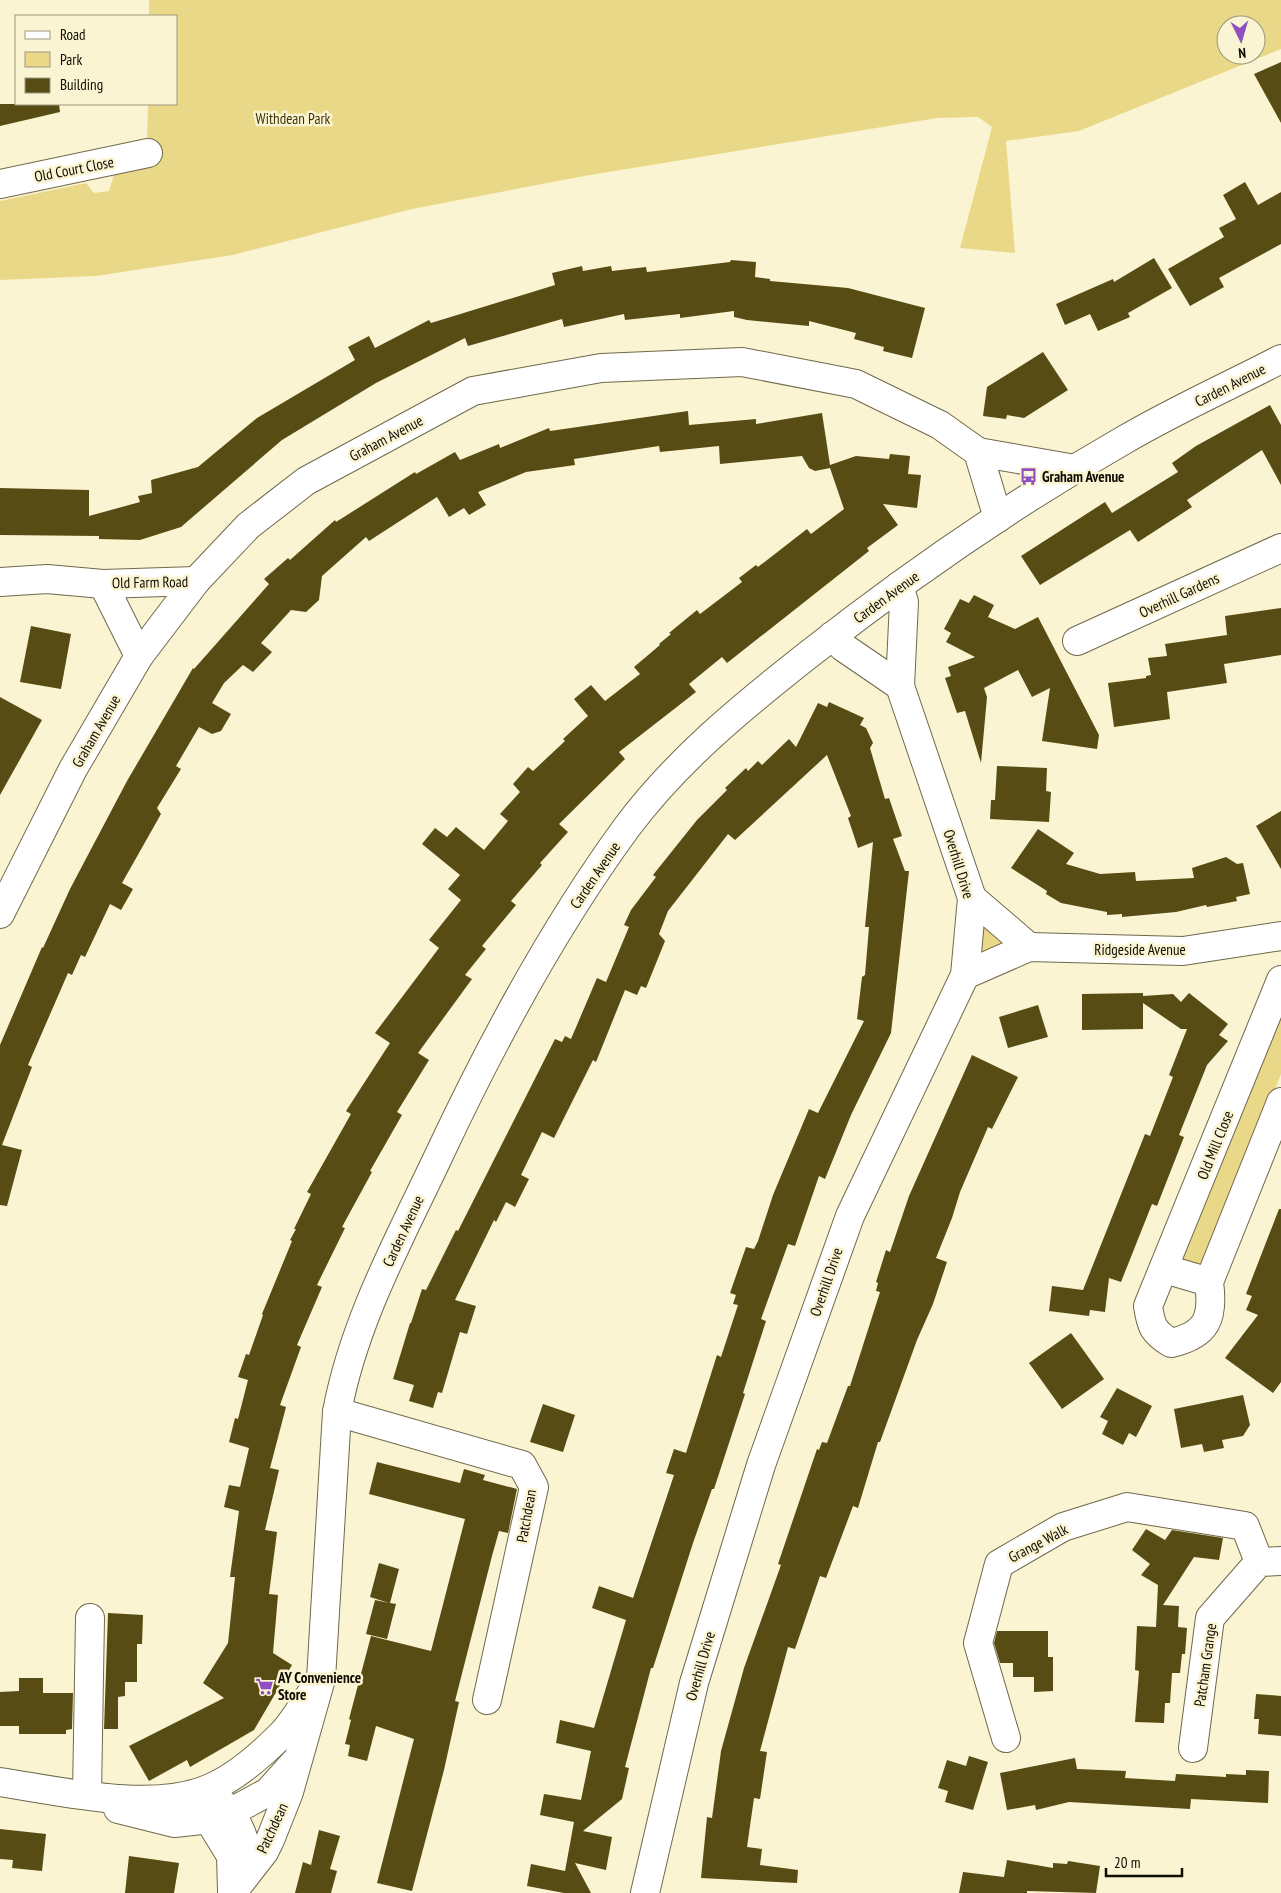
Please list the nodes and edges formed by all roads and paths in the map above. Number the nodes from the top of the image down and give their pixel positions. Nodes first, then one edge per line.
1 (148, 153) dead end
2 (0, 184) edge
3 (1281, 359) edge
4 (978, 452) junction
5 (1075, 469) junction
6 (998, 518) junction
7 (1281, 548) edge
8 (196, 581) junction
9 (0, 582) edge
10 (103, 584) junction
11 (899, 586) junction
12 (832, 636) junction
13 (1077, 641) dead end
14 (139, 656) junction
15 (900, 686) junction
16 (972, 898) junction
17 (0, 914) edge
18 (1279, 934) edge
19 (1029, 947) junction
20 (965, 975) junction
21 (1281, 980) edge
22 (1273, 1024) edge
23 (1281, 1102) edge
24 (1165, 1269) junction
25 (1209, 1282) junction
26 (337, 1412) junction
27 (1270, 1561) edge
28 (90, 1618) dead end
29 (321, 1679) junction
30 (487, 1700) dead end
31 (1006, 1738) dead end
32 (1193, 1748) dead end
33 (300, 1756) junction
34 (0, 1782) edge
35 (208, 1789) junction
36 (87, 1795) junction
37 (221, 1816) junction
38 (249, 1869) junction
39 (232, 1892) edge
40 (645, 1893) edge

1 - 2 street, Old Court Close
3 - 5 street, Carden Avenue
4 - 5 street, Graham Avenue
4 - 6 street
4 - 8 street, Graham Avenue
5 - 6 street, Carden Avenue
6 - 11 street, Carden Avenue
7 - 13 street, Overhill Gardens
8 - 10 street, Old Farm Road
8 - 14 street, Graham Avenue
9 - 10 street, Old Farm Road
10 - 14 street, Old Farm Road
11 - 12 street, Carden Avenue
11 - 15 street, Overhill Drive
12 - 15 street
12 - 26 street, Carden Avenue
14 - 17 street, Graham Avenue
15 - 16 street, Overhill Drive
16 - 19 street
16 - 20 street, Overhill Drive
18 - 19 street, Ridgeside Avenue
19 - 20 street, Ridgeside Avenue
20 - 40 street, Overhill Drive
21 - 22 street, Old Mill Close
22 - 24 street, Old Mill Close
23 - 25 street, Old Mill Close
24 - 25 street
24 - 25 street, Old Mill Close
26 - 29 street, Carden Avenue
26 - 30 street, Patchdean
27 - 31 street, Grange Walk
27 - 32 street, Patcham Grange
28 - 36 street
29 - 33 street, Carden Avenue
29 - 35 street, Carden Avenue
33 - 37 street, Carden Avenue
33 - 38 street, Patchdean
34 - 36 street, Carden Avenue
35 - 36 street, Carden Avenue
35 - 37 street, Patchdean
36 - 37 street, Carden Avenue
37 - 38 street, Patchdean
37 - 39 street, Patchdean
38 - 39 street, Patchdean

